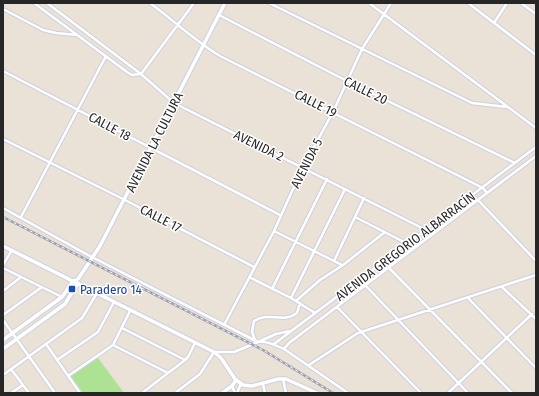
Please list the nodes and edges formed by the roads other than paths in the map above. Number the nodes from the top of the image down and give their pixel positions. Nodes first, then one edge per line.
1 (34, 3) edge
2 (47, 3) edge
3 (150, 3) edge
4 (194, 3) edge
5 (225, 3) edge
6 (269, 3) edge
7 (369, 3) edge
8 (391, 3) edge
9 (468, 3) edge
10 (507, 3) edge
11 (521, 3) edge
12 (3, 9) edge
13 (384, 14) junction
14 (536, 14) edge
15 (219, 15) junction
16 (494, 23) junction
17 (178, 24) junction
18 (78, 35) junction
19 (203, 45) junction
20 (95, 48) junction
21 (105, 48) junction
22 (362, 49) junction
23 (536, 55) edge
24 (106, 56) junction
25 (3, 71) edge
26 (141, 74) junction
27 (347, 81) junction
28 (174, 103) junction
29 (508, 107) junction
30 (78, 109) junction
31 (333, 112) junction
32 (536, 128) edge
33 (3, 139) edge
34 (536, 147) edge
35 (151, 148) junction
36 (536, 156) edge
37 (50, 163) junction
38 (515, 163) junction
39 (303, 167) junction
40 (327, 179) junction
41 (483, 188) junction
42 (345, 189) junction
43 (488, 193) junction
44 (364, 198) junction
45 (125, 200) junction
46 (478, 200) junction
47 (3, 208) edge
48 (280, 215) junction
49 (355, 217) junction
50 (21, 218) junction
51 (274, 231) junction
52 (425, 231) junction
53 (385, 232) junction
54 (296, 241) junction
55 (408, 244) junction
56 (3, 246) edge
57 (12, 250) junction
58 (315, 250) junction
59 (93, 257) junction
60 (334, 260) junction
61 (536, 261) edge
62 (3, 265) edge
63 (343, 265) junction
64 (254, 267) junction
65 (3, 268) edge
66 (389, 268) junction
67 (536, 275) edge
68 (21, 277) junction
69 (249, 277) junction
70 (72, 281) junction
71 (78, 281) junction
72 (365, 285) junction
73 (42, 287) junction
74 (502, 287) junction
75 (272, 289) junction
76 (3, 291) edge
77 (96, 293) junction
78 (62, 297) junction
79 (291, 298) junction
80 (468, 298) junction
81 (296, 300) junction
82 (114, 302) junction
83 (300, 303) junction
84 (337, 306) junction
85 (431, 310) junction
86 (130, 311) junction
87 (315, 313) junction
88 (532, 314) junction
89 (3, 315) edge
90 (536, 319) edge
91 (3, 320) edge
92 (399, 320) junction
93 (224, 325) junction
94 (122, 328) junction
95 (291, 331) junction
96 (362, 332) junction
97 (13, 333) junction
98 (507, 338) junction
99 (17, 339) junction
100 (3, 340) edge
101 (256, 341) junction
102 (195, 343) junction
103 (46, 344) junction
104 (274, 344) junction
105 (113, 345) junction
106 (284, 349) junction
107 (3, 350) edge
108 (214, 352) junction
109 (29, 356) junction
110 (57, 360) junction
111 (185, 360) junction
112 (482, 362) junction
113 (308, 365) junction
114 (536, 368) edge
115 (12, 369) junction
116 (168, 373) junction
117 (3, 375) edge
118 (68, 376) junction
119 (283, 379) junction
120 (236, 380) junction
121 (459, 383) junction
122 (241, 384) junction
123 (263, 384) junction
124 (23, 385) junction
125 (232, 386) junction
126 (310, 391) edge
127 (11, 393) edge
128 (29, 393) edge
129 (55, 393) edge
130 (79, 393) edge
131 (142, 393) edge
132 (175, 393) edge
133 (222, 393) edge
134 (236, 393) edge
135 (265, 393) edge
136 (286, 393) edge
137 (317, 393) edge
138 (348, 393) edge
139 (421, 393) edge
140 (448, 393) edge
141 (468, 393) edge
142 (512, 393) edge

1 - 18 street, AVENIDA 2
2 - 21 street, AVENIDA 2
3 - 17 street, CALLE 19
4 - 17 street
5 - 15 main road, AVENIDA LA CULTURA
6 - 22 street
7 - 13 street
8 - 13 street, AVENIDA 5
9 - 16 street
10 - 16 street
11 - 14 street
12 - 18 street
13 - 22 street, AVENIDA 5
13 - 29 street
15 - 19 main road, AVENIDA LA CULTURA
15 - 27 street, CALLE 20
16 - 23 street
17 - 19 street, CALLE 19
17 - 26 street
18 - 20 street, AVENIDA 2
19 - 28 main road, AVENIDA LA CULTURA
19 - 31 street, CALLE 19
20 - 21 street
20 - 24 street, AVENIDA 2
21 - 26 street, AVENIDA 2
22 - 27 street, AVENIDA 5
22 - 29 street
24 - 26 street, AVENIDA 2
24 - 30 street
25 - 30 street, CALLE 18
26 - 28 street, AVENIDA 2
27 - 31 street, AVENIDA 5
27 - 38 street, CALLE 20
28 - 35 main road, AVENIDA LA CULTURA
28 - 39 street, AVENIDA 2
29 - 32 street
30 - 35 street, CALLE 18
30 - 37 street
31 - 39 street, AVENIDA 5
31 - 41 street, CALLE 19
33 - 37 street, CALLE 17
34 - 38 street, AVENIDA GREGORIO ALBARRACÍN
35 - 45 main road, AVENIDA LA CULTURA
35 - 48 street, CALLE 18
36 - 43 street, AVENIDA GREGORIO ALBARRACÍN
37 - 45 street, CALLE 17
37 - 50 street
38 - 41 street, AVENIDA GREGORIO ALBARRACÍN
39 - 40 street, AVENIDA 2
39 - 48 street, AVENIDA 5
40 - 42 street, AVENIDA 2
40 - 54 street
41 - 43 street, CALLE 19
41 - 52 street, AVENIDA GREGORIO ALBARRACÍN
42 - 44 street, AVENIDA 2
42 - 58 street
43 - 46 street, AVENIDA GREGORIO ALBARRACÍN
44 - 49 street
44 - 52 street, AVENIDA 2
45 - 59 main road, AVENIDA LA CULTURA
45 - 64 street, CALLE 17
46 - 61 street
46 - 66 street, AVENIDA GREGORIO ALBARRACÍN
47 - 50 street
48 - 51 street, AVENIDA 5
49 - 53 street
49 - 60 street
50 - 59 street
51 - 54 street
51 - 64 street, AVENIDA 5
52 - 55 street, AVENIDA GREGORIO ALBARRACÍN
53 - 55 street
53 - 63 street
54 - 58 street
54 - 75 street
55 - 87 street, AVENIDA GREGORIO ALBARRACÍN
56 - 57 main road
57 - 62 street
57 - 70 main road
58 - 60 street
58 - 79 street
59 - 71 main road, AVENIDA LA CULTURA
59 - 93 street
60 - 63 street
63 - 81 street
64 - 69 street, AVENIDA 5
65 - 68 street
66 - 72 street, AVENIDA GREGORIO ALBARRACÍN
66 - 85 street
67 - 74 street
68 - 73 street
68 - 76 street
69 - 75 street
69 - 93 street, AVENIDA 5
70 - 71 main road
70 - 78 main road
71 - 77 main road
71 - 99 main road, AVENIDA LA CULTURA
72 - 84 street, AVENIDA GREGORIO ALBARRACÍN
72 - 92 street
73 - 78 street
73 - 89 street
74 - 80 street
74 - 88 street
75 - 79 street
77 - 82 main road
77 - 103 street
78 - 97 main road
79 - 81 street
80 - 85 street
80 - 98 street
81 - 83 street
82 - 86 main road
82 - 110 street
83 - 87 street
83 - 101 street
84 - 96 street
84 - 106 street, AVENIDA GREGORIO ALBARRACÍN
85 - 92 street
85 - 112 street
86 - 94 street
86 - 102 main road
87 - 95 street, AVENIDA GREGORIO ALBARRACÍN
88 - 90 street
88 - 98 street
91 - 97 street
92 - 96 street
92 - 121 street
93 - 101 street
94 - 105 street
94 - 111 street
95 - 101 street
95 - 104 street, AVENIDA GREGORIO ALBARRACÍN
96 - 113 street
96 - 139 street
97 - 99 street
97 - 100 main road
98 - 112 street
98 - 114 street
99 - 107 main road, AVENIDA LA CULTURA
99 - 109 street
101 - 104 street
101 - 108 street
102 - 108 main road
102 - 111 street
103 - 109 street
103 - 110 street
104 - 106 street
105 - 116 street
105 - 118 street
106 - 113 street
108 - 120 main road
108 - 132 street
109 - 115 street
109 - 129 street
110 - 118 street
111 - 116 street
112 - 121 street
112 - 142 street
113 - 138 street
115 - 117 street
115 - 124 street
116 - 131 street
118 - 130 street
119 - 123 main road
119 - 126 main road
119 - 136 street
120 - 122 main road
120 - 125 main road
121 - 140 street
121 - 141 street
122 - 123 main road
122 - 134 street
123 - 135 street
124 - 127 street
124 - 128 street
125 - 133 main road
125 - 134 street
126 - 137 main road

